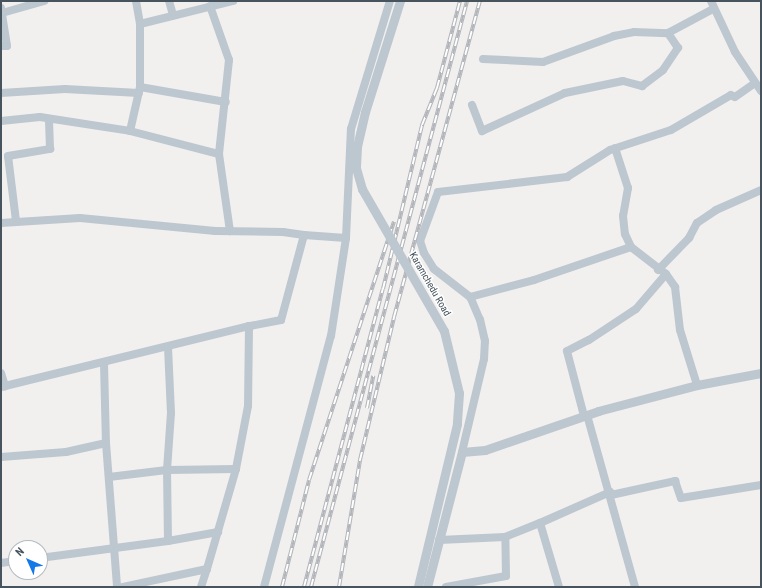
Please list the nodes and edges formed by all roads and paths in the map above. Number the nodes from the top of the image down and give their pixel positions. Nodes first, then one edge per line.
1 (44, 1) edge
2 (136, 1) edge
3 (169, 1) edge
4 (233, 1) edge
5 (390, 1) edge
6 (400, 1) edge
7 (712, 5) edge
8 (210, 6) junction
9 (1, 10) edge
10 (173, 15) junction
11 (140, 24) junction
12 (668, 33) junction
13 (1, 46) edge
14 (483, 59) dead end
15 (755, 83) junction
16 (139, 90) junction
17 (761, 90) edge
18 (1, 93) edge
19 (226, 102) junction
20 (472, 105) dead end
21 (49, 118) junction
22 (1, 121) edge
23 (130, 131) junction
24 (615, 148) junction
25 (220, 154) junction
26 (5, 157) edge
27 (761, 190) edge
28 (16, 221) junction
29 (1, 223) edge
30 (230, 231) junction
31 (304, 235) junction
32 (346, 238) junction
33 (631, 247) junction
34 (662, 272) junction
35 (470, 297) junction
36 (249, 326) junction
37 (168, 347) junction
38 (104, 363) junction
39 (1, 373) edge
40 (761, 373) edge
41 (697, 385) junction
42 (3, 387) edge
43 (586, 415) junction
44 (106, 443) junction
45 (462, 452) junction
46 (1, 457) edge
47 (236, 469) junction
48 (167, 470) junction
49 (109, 477) junction
50 (761, 485) edge
51 (610, 494) junction
52 (540, 523) junction
53 (218, 532) junction
54 (505, 537) junction
55 (439, 540) junction
56 (168, 541) junction
57 (114, 547) junction
58 (48, 557) edge
59 (207, 569) junction
60 (117, 587) edge
61 (122, 587) edge
62 (201, 587) edge
63 (264, 587) edge
64 (418, 587) edge
65 (427, 587) edge
66 (446, 587) edge
67 (559, 587) edge
68 (635, 587) edge

1 - 9 street
2 - 11 street
3 - 10 street
4 - 8 street
5 - 32 street
6 - 64 street, Karamchedu Road, bridge
7 - 12 street
7 - 15 street
8 - 10 street
8 - 19 street
9 - 13 street
10 - 11 street
11 - 16 street
12 - 14 street
12 - 20 street
15 - 17 street
15 - 24 street
16 - 18 street
16 - 19 street
16 - 23 street
19 - 25 street
21 - 22 street
21 - 23 street
21 - 26 street
23 - 25 street
24 - 33 street
24 - 35 street
25 - 30 street
26 - 28 street
27 - 34 street
28 - 29 street
28 - 30 street
30 - 31 street
31 - 32 street
31 - 36 street
32 - 63 street
33 - 34 street
33 - 35 street
34 - 41 street
34 - 43 street
35 - 45 street
36 - 37 street
36 - 47 street
37 - 38 street
37 - 48 street
38 - 42 street
38 - 44 street
39 - 42 street
40 - 41 street
41 - 43 street
43 - 45 street
43 - 51 street
44 - 46 street
44 - 49 street
45 - 55 street
47 - 48 street
47 - 53 street
48 - 49 street
48 - 56 street
49 - 57 street
50 - 51 street
51 - 52 street
51 - 68 street
52 - 54 street
52 - 67 street
53 - 56 street
53 - 59 street
54 - 55 street
54 - 66 street
55 - 65 street
56 - 57 street
57 - 58 street
57 - 60 street
59 - 61 street
59 - 62 street

